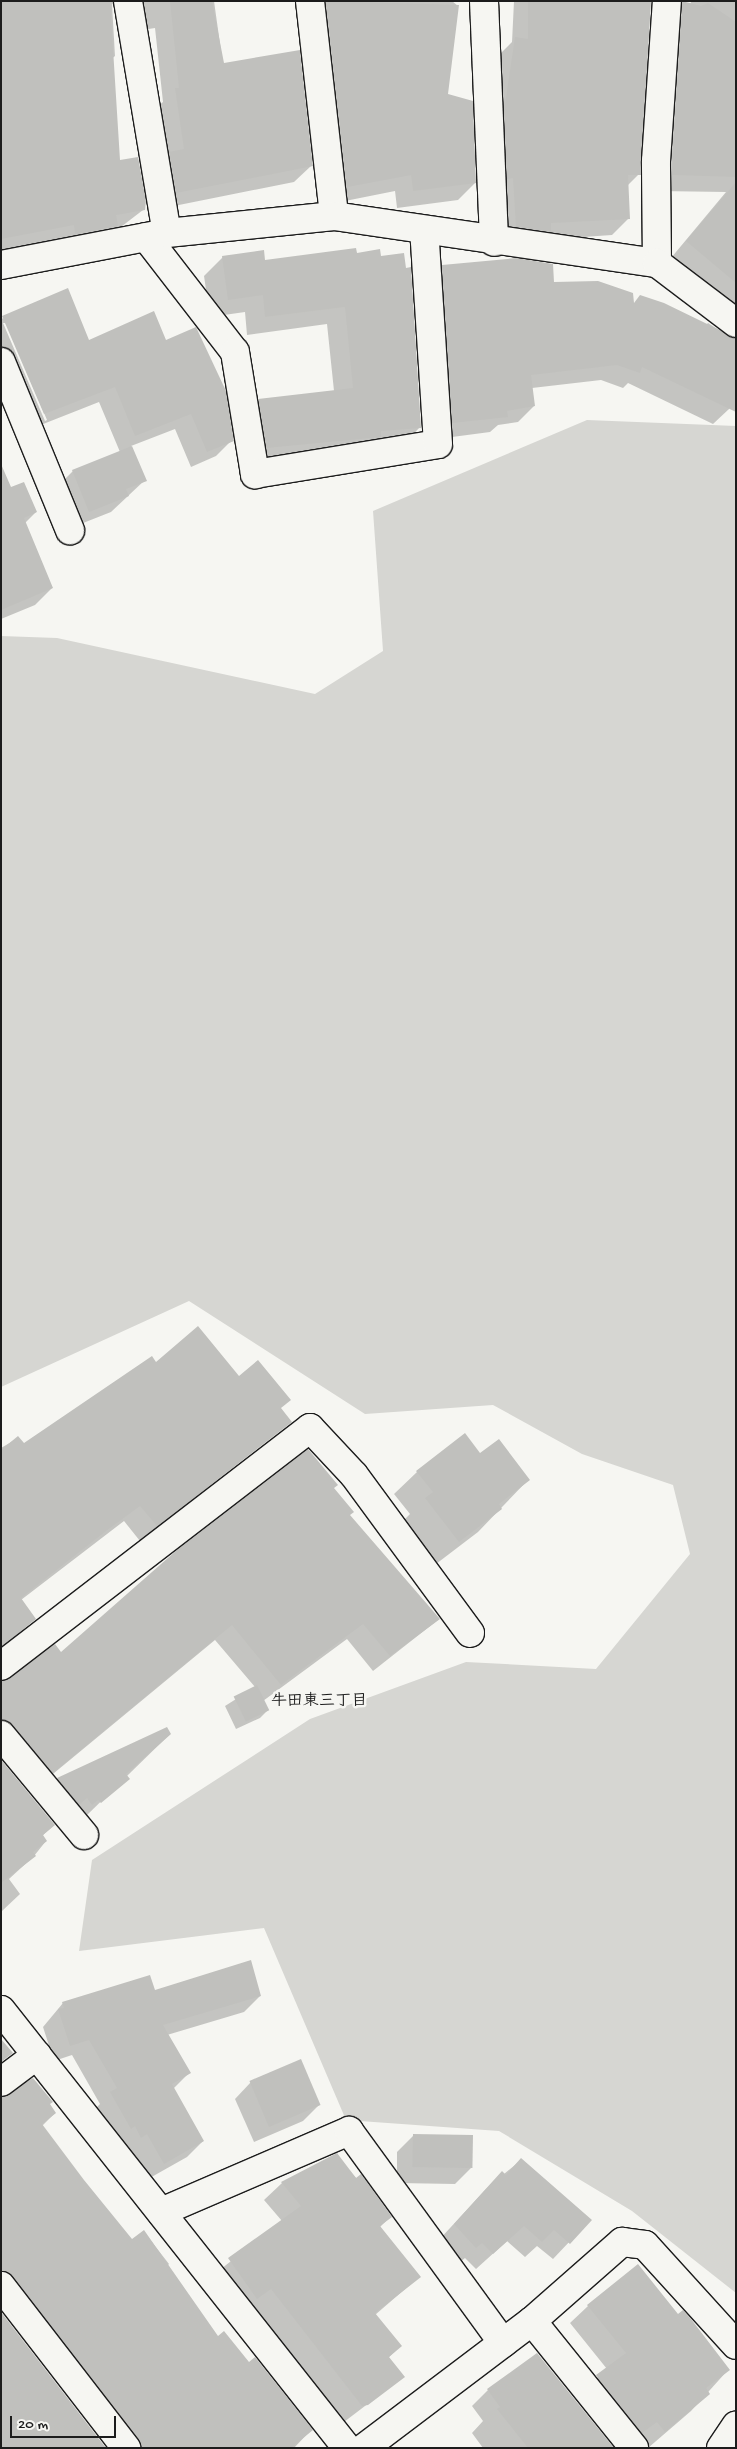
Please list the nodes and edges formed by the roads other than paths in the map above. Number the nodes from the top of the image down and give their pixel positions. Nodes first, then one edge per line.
1 (128, 1) edge
2 (310, 1) edge
3 (484, 1) edge
4 (667, 1) edge
5 (334, 216) junction
6 (424, 230) junction
7 (156, 235) junction
8 (494, 242) junction
9 (657, 263) junction
10 (1, 265) edge
11 (736, 323) edge
12 (1, 362) edge
13 (70, 530) dead end
14 (470, 1633) dead end
15 (1, 1666) edge
16 (1, 1735) edge
17 (84, 1835) dead end
18 (1, 2010) edge
19 (37, 2055) junction
20 (1, 2082) edge
21 (160, 2212) junction
22 (1, 2286) edge
23 (532, 2321) junction
24 (503, 2343) junction
25 (736, 2345) edge
26 (736, 2426) edge
27 (126, 2448) edge
28 (347, 2448) edge
29 (364, 2448) edge
30 (634, 2448) edge
31 (721, 2448) edge

1 - 7 street
2 - 5 street
3 - 8 street
4 - 9 street
5 - 6 street
5 - 7 street
6 - 7 street
6 - 8 street
7 - 10 street
8 - 9 street
9 - 11 street
12 - 13 street
14 - 15 street
16 - 17 street
18 - 19 street
19 - 20 street
19 - 21 street
21 - 24 street
21 - 28 street
22 - 27 street
23 - 24 street
23 - 25 street
23 - 30 street
24 - 29 street
26 - 31 street

